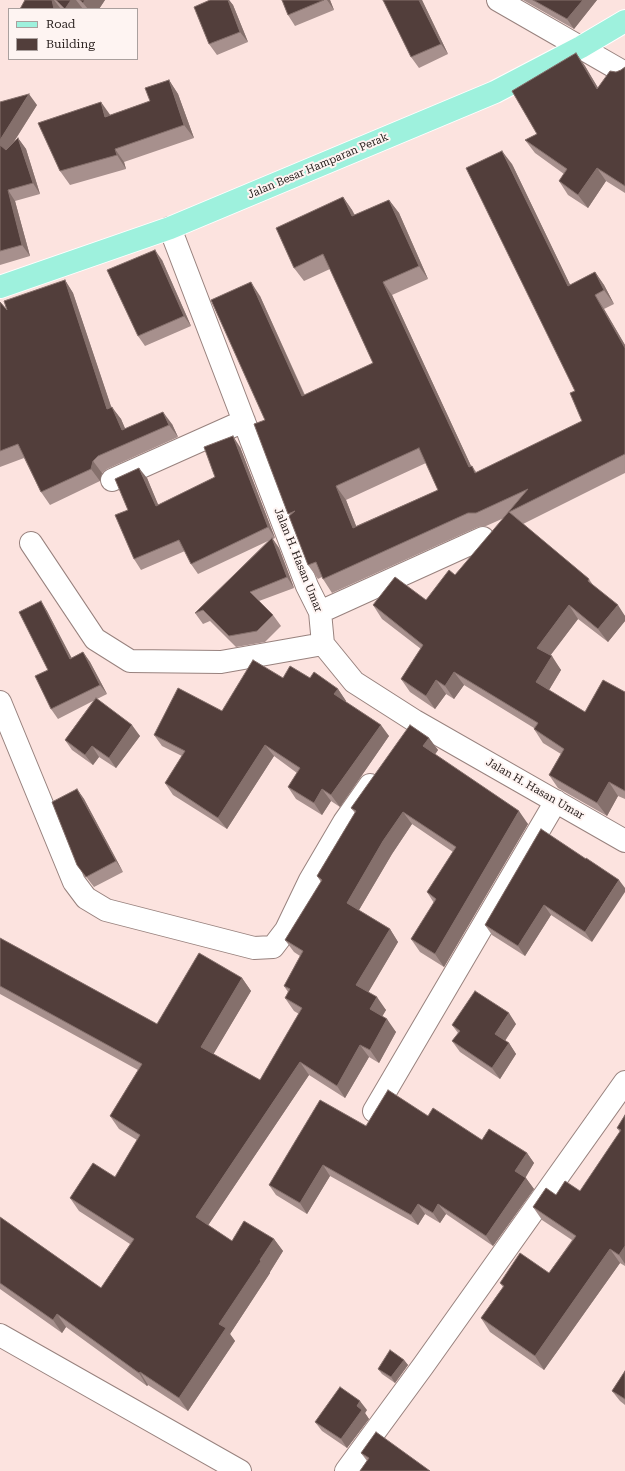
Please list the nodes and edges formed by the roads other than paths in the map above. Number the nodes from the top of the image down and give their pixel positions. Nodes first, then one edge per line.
1 (498, 0) edge
2 (625, 21) edge
3 (580, 46) junction
4 (625, 73) edge
5 (170, 228) junction
6 (0, 287) edge
7 (244, 421) junction
8 (112, 480) dead end
9 (482, 538) dead end
10 (30, 543) dead end
11 (320, 612) junction
12 (323, 644) junction
13 (0, 702) edge
14 (415, 721) junction
15 (402, 740) edge
16 (379, 771) edge
17 (556, 801) junction
18 (625, 841) edge
19 (625, 1082) edge
20 (374, 1111) edge
21 (0, 1335) edge
22 (240, 1471) edge
23 (346, 1471) edge

1 - 3 street
2 - 3 main road, Jalan Besar Hamparan Perak
3 - 4 street
3 - 5 main road, Jalan Besar Hamparan Perak
5 - 6 main road, Jalan Besar Hamparan Perak
5 - 7 street, Jalan H. Hasan Umar
7 - 8 street
7 - 11 street, Jalan H. Hasan Umar
9 - 11 street
10 - 12 street
11 - 12 street, Jalan H. Hasan Umar
12 - 14 street, Jalan H. Hasan Umar
13 - 16 street
14 - 15 street
14 - 17 street, Jalan H. Hasan Umar
17 - 18 street, Jalan H. Hasan Umar
17 - 20 street
19 - 23 street
21 - 22 street

